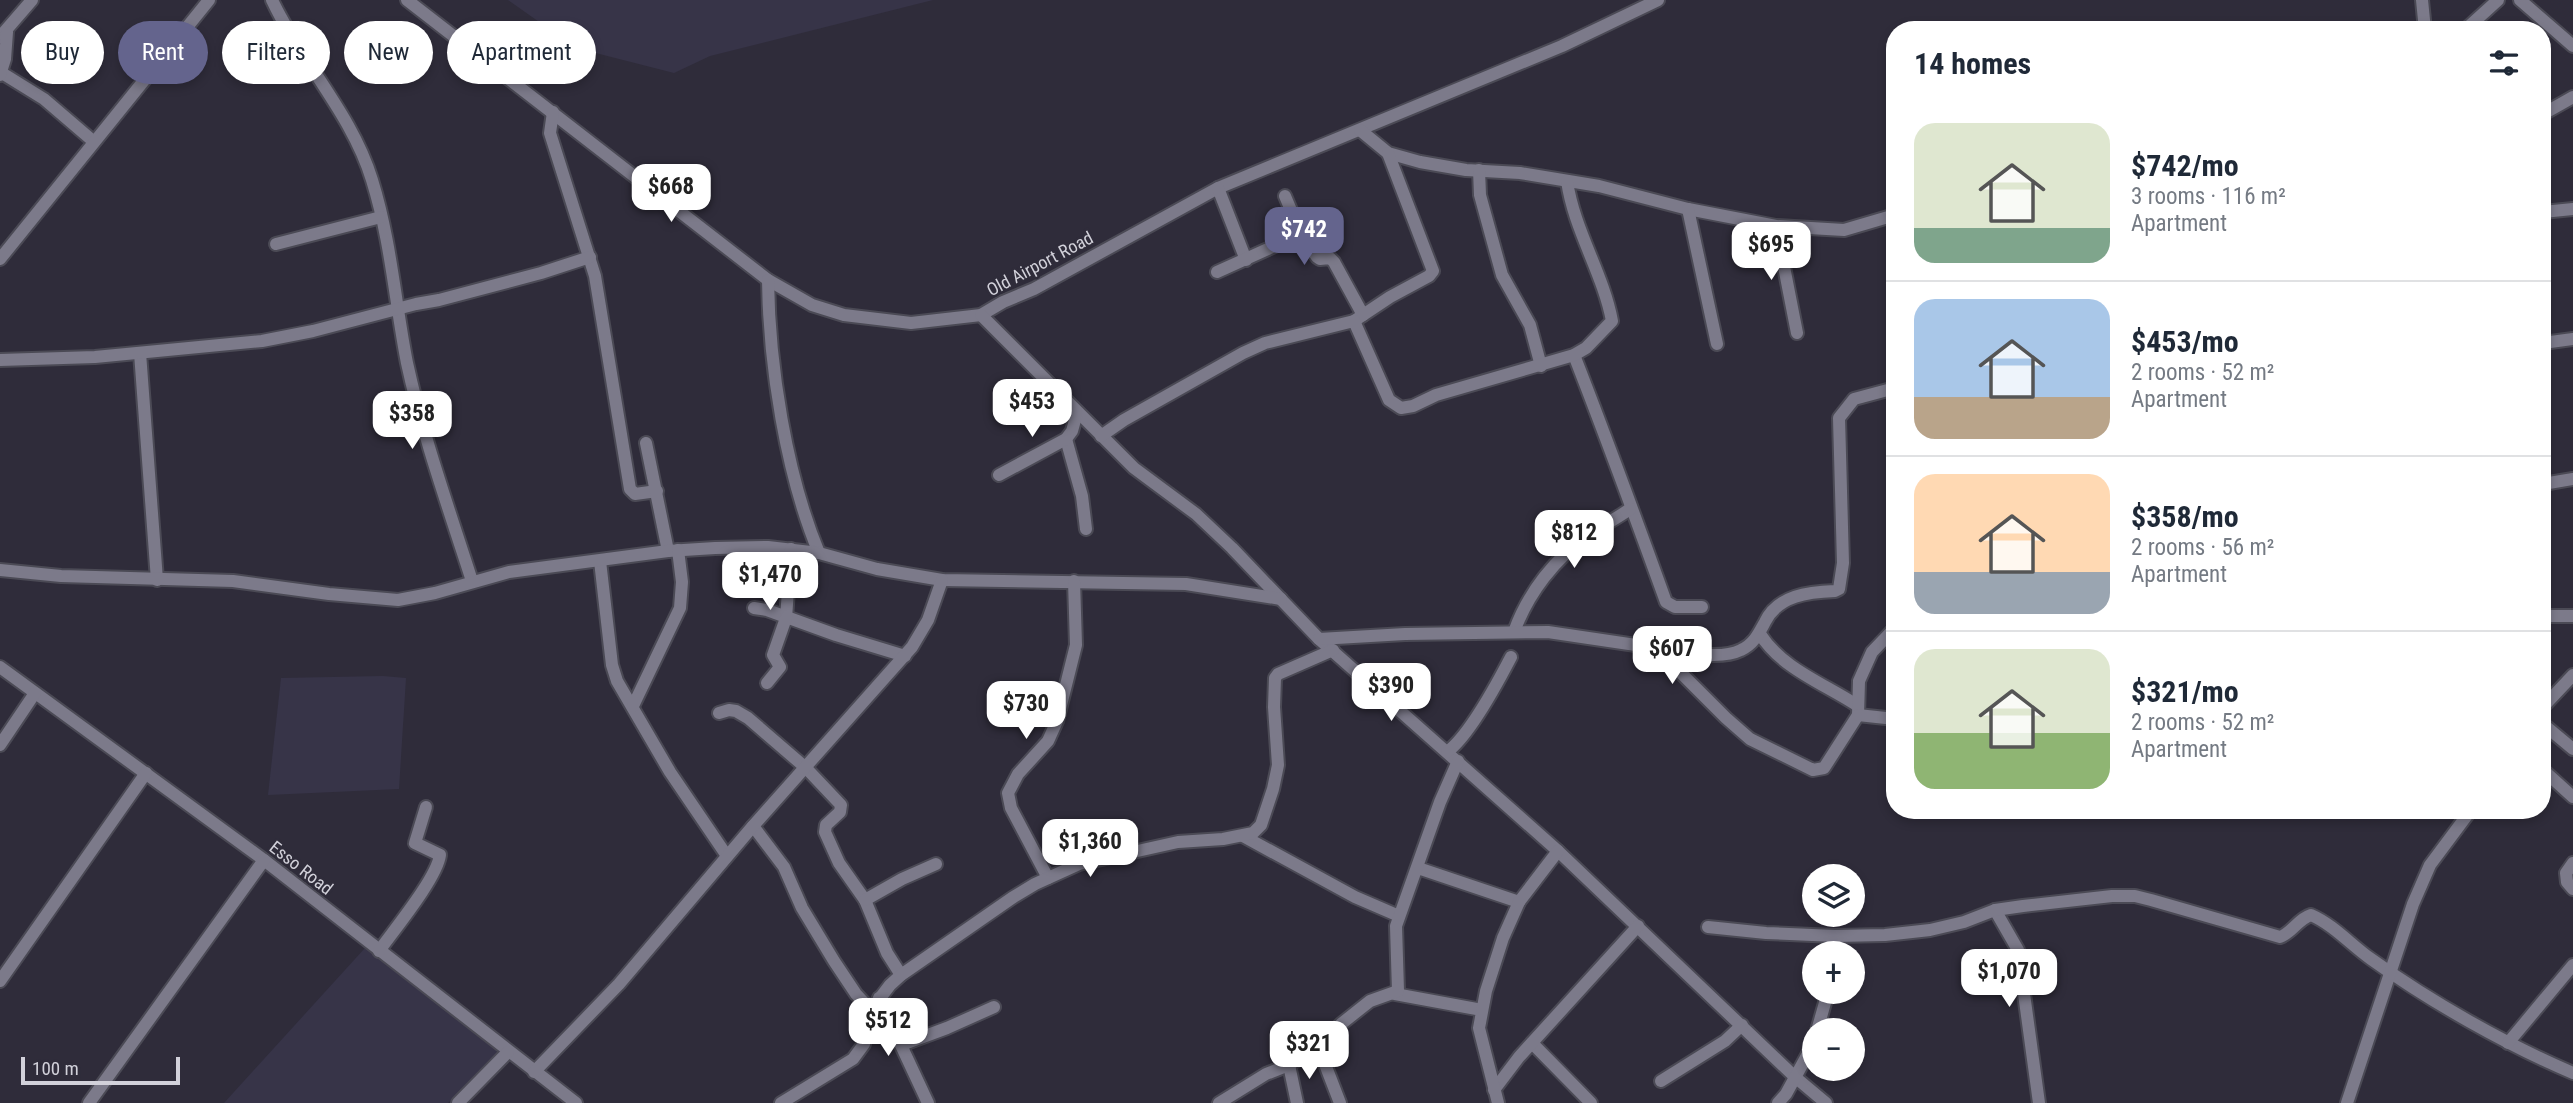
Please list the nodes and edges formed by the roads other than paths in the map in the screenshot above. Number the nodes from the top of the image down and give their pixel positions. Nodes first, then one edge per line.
1 (32, 0) edge
2 (209, 0) edge
3 (272, 0) edge
4 (407, 0) edge
5 (1658, 0) edge
6 (2422, 0) edge
7 (2498, 0) edge
8 (2521, 0) edge
9 (2424, 21) edge
10 (2475, 21) edge
11 (2545, 21) edge
12 (2551, 27) edge
13 (3, 34) edge
14 (2573, 46) edge
15 (1, 74) edge
16 (2573, 97) edge
17 (2551, 109) edge
18 (552, 112) junction
19 (1360, 130) junction
20 (93, 141) junction
21 (1388, 153) junction
22 (1479, 170) junction
23 (1567, 181) junction
24 (1218, 188) junction
25 (1285, 196) dead end
26 (1688, 209) junction
27 (2573, 209) edge
28 (2551, 211) edge
29 (381, 217) junction
30 (1886, 219) edge
31 (1776, 226) junction
32 (1301, 234) junction
33 (276, 244) dead end
34 (590, 257) junction
35 (0, 258) edge
36 (1246, 260) junction
37 (1217, 272) dead end
38 (768, 280) junction
39 (400, 310) junction
40 (981, 315) junction
41 (1359, 318) junction
42 (1797, 333) dead end
43 (2573, 339) edge
44 (2551, 343) edge
45 (1717, 344) dead end
46 (140, 353) junction
47 (1574, 355) junction
48 (0, 360) edge
49 (1541, 366) junction
50 (1886, 390) edge
51 (1077, 413) junction
52 (1101, 436) junction
53 (1066, 439) junction
54 (646, 443) dead end
55 (999, 475) dead end
56 (2573, 479) edge
57 (2551, 483) edge
58 (657, 491) junction
59 (1630, 509) junction
60 (1086, 529) dead end
61 (791, 549) junction
62 (673, 551) junction
63 (819, 553) junction
64 (600, 561) junction
65 (0, 570) edge
66 (157, 580) junction
67 (942, 580) junction
68 (472, 581) junction
69 (1074, 581) junction
70 (1281, 599) junction
71 (1702, 607) dead end
72 (754, 608) dead end
73 (2551, 616) edge
74 (2573, 617) edge
75 (786, 618) junction
76 (1514, 632) junction
77 (1760, 634) junction
78 (1886, 637) edge
79 (1319, 639) junction
80 (1656, 648) junction
81 (1333, 650) junction
82 (905, 656) junction
83 (1511, 657) dead end
84 (0, 667) edge
85 (2573, 675) edge
86 (767, 683) dead end
87 (35, 693) junction
88 (2551, 699) edge
89 (633, 706) junction
90 (1858, 711) junction
91 (719, 713) dead end
92 (1886, 717) edge
93 (2551, 731) edge
94 (0, 746) edge
95 (2573, 749) edge
96 (1447, 752) junction
97 (1458, 761) junction
98 (806, 768) junction
99 (146, 773) junction
100 (2551, 777) edge
101 (2573, 797) edge
102 (426, 807) dead end
103 (2464, 819) edge
104 (753, 826) junction
105 (1243, 836) junction
106 (1558, 851) junction
107 (727, 856) junction
108 (264, 860) junction
109 (2573, 863) edge
110 (936, 864) dead end
111 (1418, 868) junction
112 (1048, 878) junction
113 (2573, 889) edge
114 (865, 900) junction
115 (1519, 902) junction
116 (1995, 911) junction
117 (1399, 916) junction
118 (1638, 926) junction
119 (1708, 927) dead end
120 (1835, 936) junction
121 (1834, 941) edge
122 (379, 951) junction
123 (2573, 965) edge
124 (2390, 972) junction
125 (901, 975) junction
126 (0, 981) edge
127 (1395, 994) junction
128 (879, 998) junction
129 (994, 1007) dead end
130 (871, 1010) junction
131 (1482, 1010) junction
132 (1742, 1025) junction
133 (1532, 1043) junction
134 (2508, 1043) junction
135 (901, 1045) junction
136 (1318, 1046) junction
137 (508, 1052) junction
138 (1802, 1064) edge
139 (1289, 1065) junction
140 (534, 1072) junction
141 (2573, 1073) edge
142 (1795, 1077) junction
143 (1661, 1081) dead end
144 (1496, 1097) edge
145 (89, 1103) edge
146 (458, 1103) edge
147 (576, 1103) edge
148 (781, 1103) edge
149 (928, 1103) edge
150 (1219, 1103) edge
151 (1297, 1103) edge
152 (1340, 1103) edge
153 (1591, 1103) edge
154 (1779, 1103) edge
155 (1826, 1103) edge
156 (2039, 1103) edge
157 (2347, 1103) edge

1 - 13 street
2 - 20 street
3 - 29 street
4 - 18 street, Old Airport Road
5 - 19 street, Old Airport Road
6 - 9 street
7 - 10 street
8 - 11 street
12 - 14 street
13 - 15 street
15 - 20 street
16 - 17 street
18 - 34 street
18 - 38 street, Old Airport Road
19 - 21 street
19 - 24 street, Old Airport Road
20 - 35 street
21 - 22 street
21 - 41 street
22 - 23 street
22 - 49 street
23 - 26 street
23 - 47 street
24 - 36 street
24 - 40 street, Old Airport Road
25 - 32 street
26 - 31 street
26 - 45 street
27 - 28 street
29 - 33 street
29 - 39 street
30 - 31 street
31 - 42 street
32 - 36 street
32 - 41 street
34 - 39 street
34 - 58 street
36 - 37 street
38 - 40 street, Old Airport Road
38 - 63 street
39 - 46 street
39 - 68 street
40 - 51 street
41 - 49 street
41 - 52 street
43 - 44 street
46 - 48 street
46 - 66 street
47 - 49 street
47 - 59 street
50 - 77 street
51 - 52 street
51 - 53 street
52 - 70 street
53 - 55 street
53 - 60 street
54 - 58 street
56 - 57 street
58 - 62 street
59 - 71 street
59 - 76 street
61 - 62 street
61 - 63 street
61 - 75 street
62 - 64 street
62 - 89 street
63 - 67 street
64 - 68 street
64 - 89 street
65 - 66 street
66 - 68 street
67 - 69 street
67 - 82 street
69 - 70 street
69 - 112 street
70 - 79 street
72 - 75 street
73 - 74 street
75 - 82 street
75 - 86 street
76 - 79 street
76 - 80 street
77 - 80 street
77 - 90 street
78 - 90 street
79 - 81 street
80 - 90 street
81 - 96 street
81 - 105 street
82 - 98 street
83 - 96 street
84 - 87 street, Esso Road
85 - 88 street
87 - 94 street
87 - 99 street, Esso Road
89 - 107 street
90 - 92 street
91 - 98 street
93 - 95 street
96 - 97 street
97 - 106 street
97 - 111 street
98 - 104 street
98 - 114 street
99 - 108 street, Esso Road
99 - 126 street
100 - 101 street
102 - 122 street
103 - 124 street
104 - 107 street
104 - 130 street
105 - 112 street
105 - 117 street
106 - 115 street
106 - 118 street
107 - 140 street
108 - 122 street, Esso Road
108 - 145 street
109 - 113 street
110 - 114 street
111 - 115 street
111 - 117 street
112 - 125 street
114 - 125 street
115 - 131 street
116 - 120 street
116 - 124 street
116 - 156 street
117 - 127 street
118 - 132 street
118 - 133 street
119 - 120 street
120 - 121 street
122 - 137 street, Esso Road
123 - 134 street
124 - 134 street
124 - 157 street
125 - 128 street
127 - 131 street
127 - 136 street
128 - 130 street
128 - 135 street
129 - 135 street
130 - 148 street
131 - 144 street
132 - 142 street
132 - 143 street
133 - 144 street
133 - 153 street
134 - 141 street
135 - 149 street
136 - 139 street
136 - 152 street
137 - 140 street, Esso Road
137 - 146 street
138 - 142 street
139 - 150 street
139 - 151 street
140 - 147 street, Esso Road
142 - 154 street
142 - 155 street

